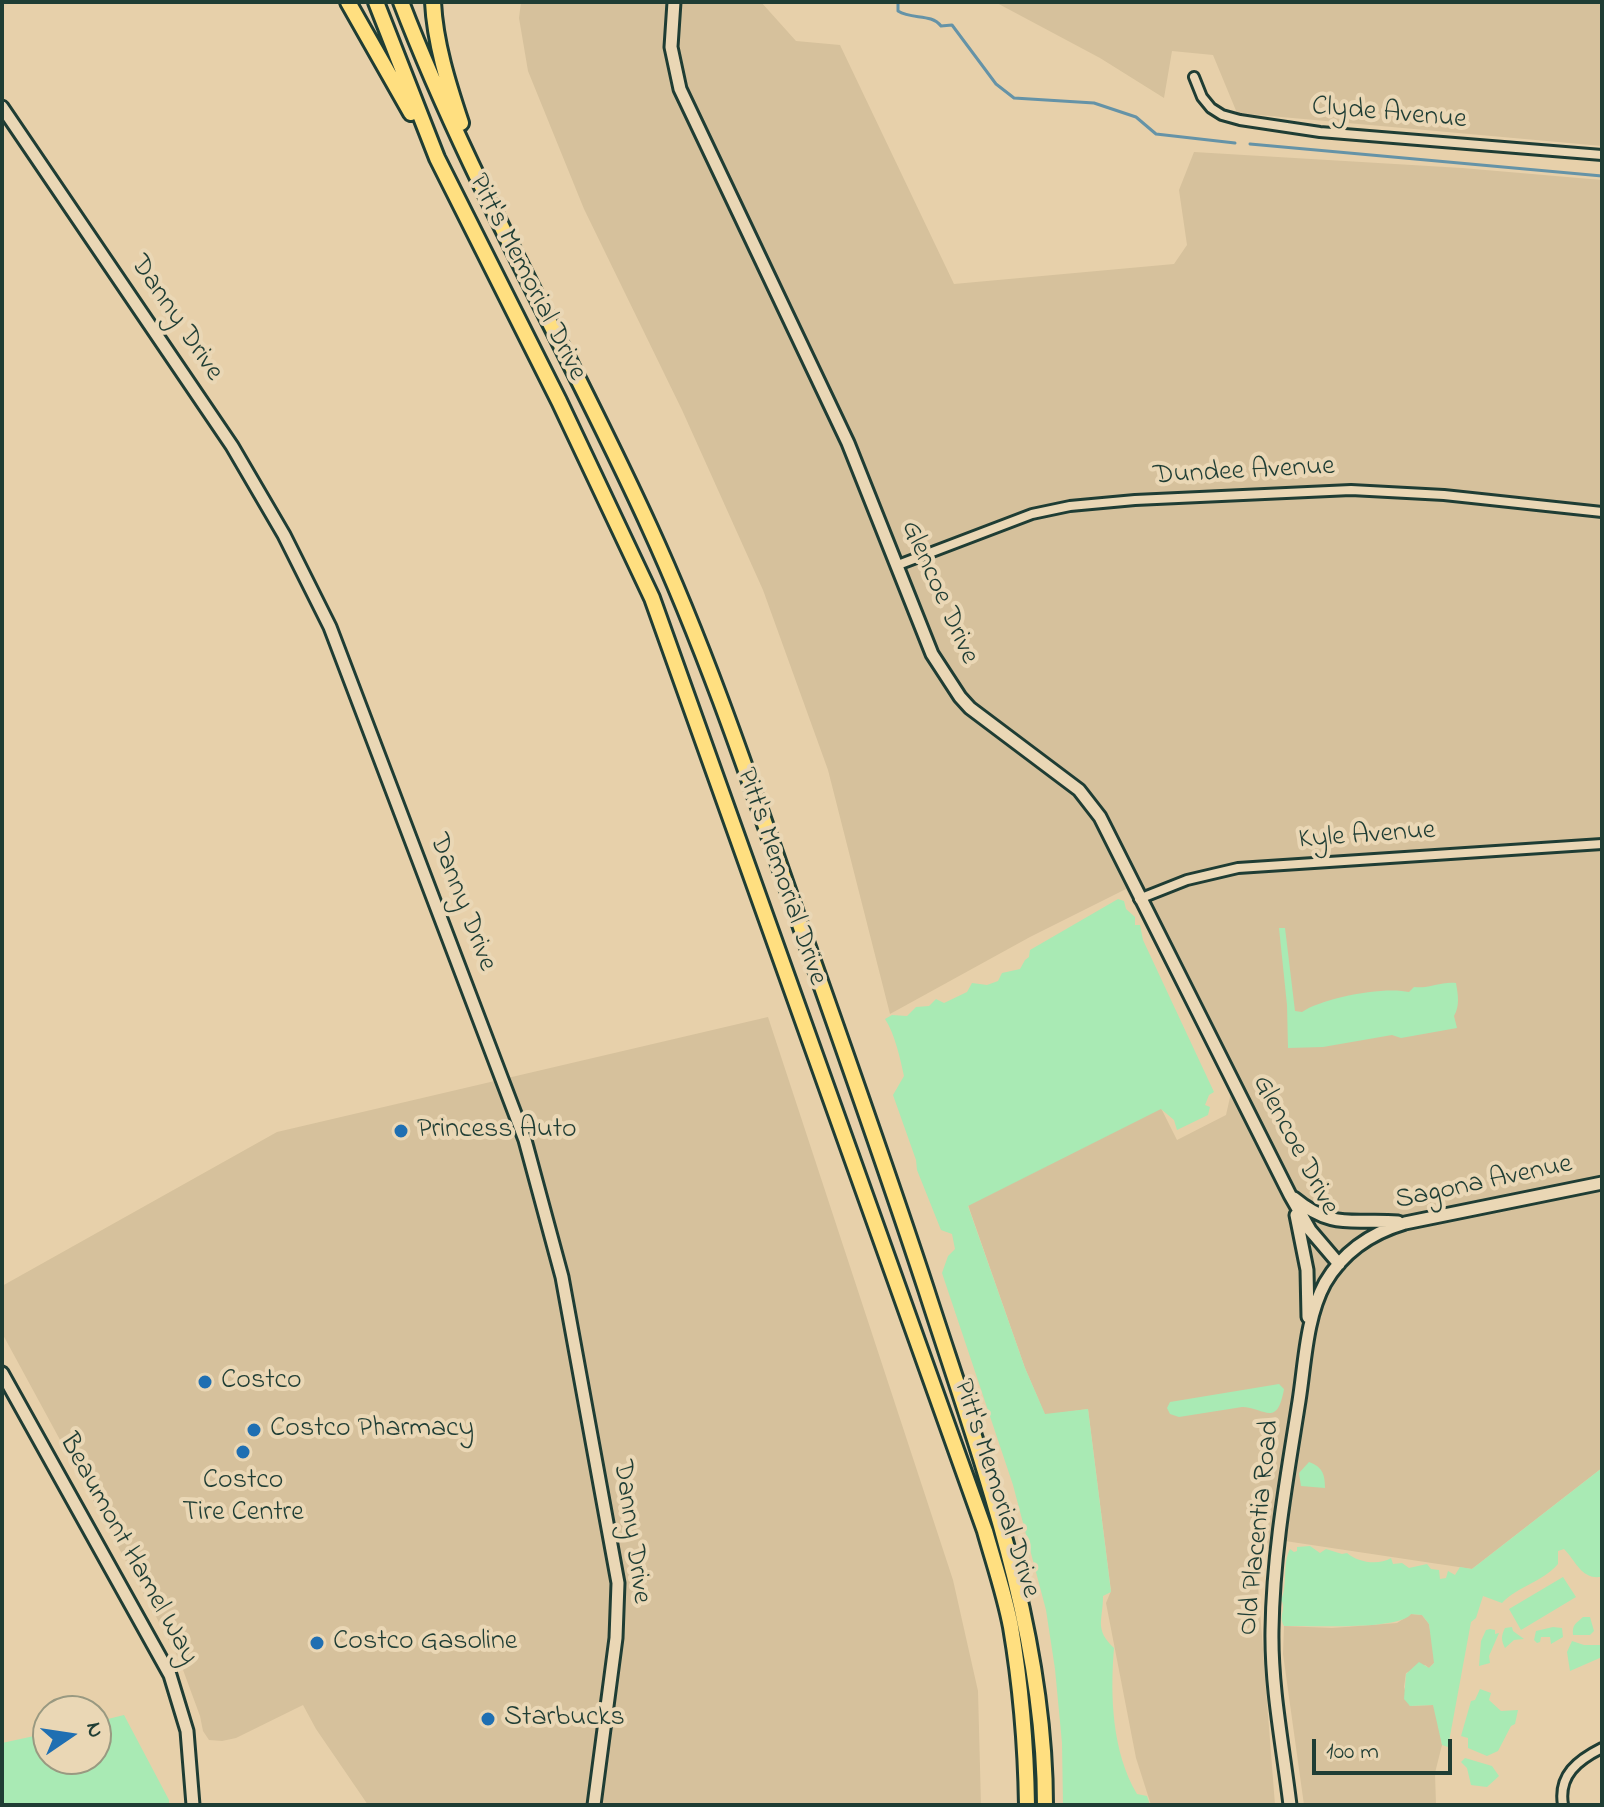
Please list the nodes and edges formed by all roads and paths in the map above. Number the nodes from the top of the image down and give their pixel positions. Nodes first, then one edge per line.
1 (348, 2) edge
2 (376, 2) edge
3 (401, 2) edge
4 (433, 2) edge
5 (674, 2) edge
6 (1194, 77) dead end
7 (2, 107) edge
8 (1602, 155) edge
9 (437, 158) junction
10 (482, 184) junction
11 (1602, 512) edge
12 (898, 565) junction
13 (1602, 844) edge
14 (1139, 899) junction
15 (1602, 1183) edge
16 (1290, 1195) junction
17 (1405, 1223) junction
18 (1339, 1264) junction
19 (1309, 1334) junction
20 (2, 1373) edge
21 (1602, 1748) edge
22 (193, 1805) edge
23 (594, 1805) edge
24 (1027, 1805) edge
25 (1045, 1805) edge
26 (1290, 1805) edge
27 (1563, 1805) edge

1 - 9 highway
2 - 9 highway, Pitt's Memorial Drive
3 - 10 highway, Pitt's Memorial Drive
4 - 10 highway
5 - 12 street, Glencoe Drive
6 - 8 street, Clyde Avenue
7 - 23 street, Danny Drive
9 - 24 highway, Pitt's Memorial Drive
10 - 25 highway, Pitt's Memorial Drive
11 - 12 street, Dundee Avenue
12 - 14 street, Glencoe Drive
13 - 14 street, Kyle Avenue
14 - 16 street, Glencoe Drive
15 - 17 street, Sagona Avenue
16 - 17 street
16 - 18 street, Glencoe Drive
16 - 19 street
17 - 18 street, Sagona Avenue
18 - 19 street, Old Placentia Road
19 - 26 street, Old Placentia Road
20 - 22 street, Beaumont Hamel Way
21 - 27 street

